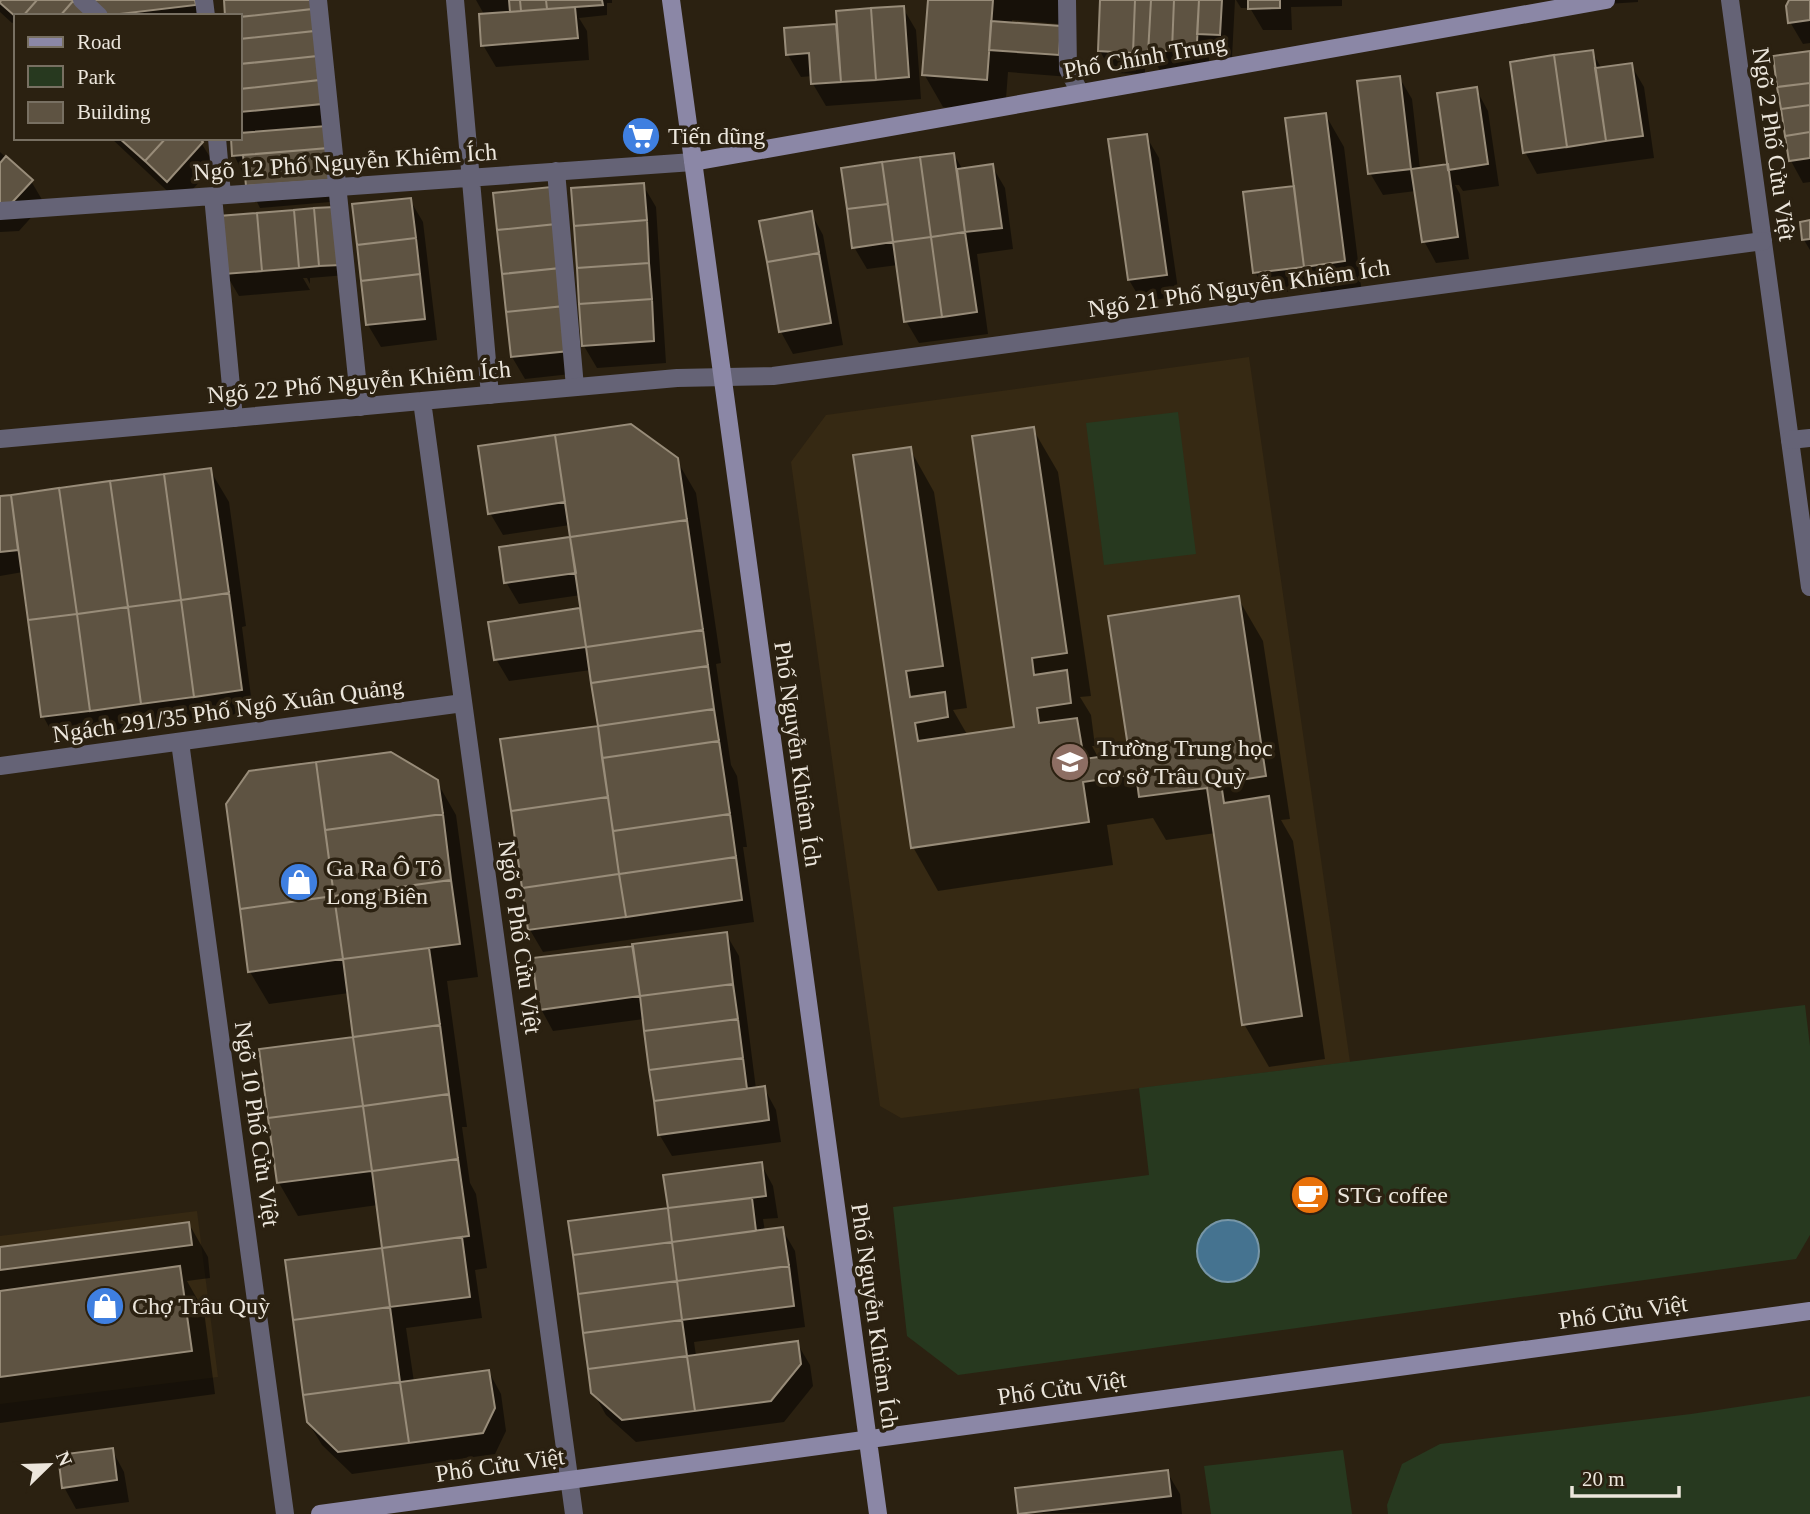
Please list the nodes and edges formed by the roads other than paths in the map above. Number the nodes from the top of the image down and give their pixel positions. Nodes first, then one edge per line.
1 (82, 0) edge
2 (318, 0) edge
3 (455, 0) edge
4 (671, 0) edge
5 (1067, 0) edge
6 (1606, 0) edge
7 (1730, 0) edge
8 (1558, 4) edge
9 (97, 14) edge
10 (1080, 93) junction
11 (217, 140) edge
12 (693, 162) junction
13 (556, 171) junction
14 (471, 178) junction
15 (337, 187) junction
16 (217, 196) junction
17 (0, 211) edge
18 (1763, 241) junction
19 (722, 377) junction
20 (575, 387) junction
21 (490, 395) junction
22 (422, 401) junction
23 (360, 407) junction
24 (234, 418) junction
25 (1810, 438) edge
26 (0, 439) edge
27 (1790, 440) junction
28 (1810, 587) edge
29 (463, 703) junction
30 (180, 742) junction
31 (0, 766) edge
32 (1810, 1311) edge
33 (867, 1440) junction
34 (569, 1480) junction
35 (285, 1514) edge
36 (320, 1514) edge
37 (574, 1514) edge
38 (878, 1514) edge

1 - 9 street
2 - 15 street
3 - 14 street
4 - 12 street, Phố Nguyễn Khiêm Ích
5 - 10 street
6 - 8 street, Phố Chính Trung
7 - 18 street, Ngõ 2 Phố Cửu Việt
8 - 10 street, Phố Chính Trung
10 - 12 street, Phố Chính Trung
11 - 16 street
12 - 13 street, Ngõ 12 Phố Nguyễn Khiêm Ích
12 - 19 street, Phố Nguyễn Khiêm Ích
13 - 14 street, Ngõ 12 Phố Nguyễn Khiêm Ích
13 - 20 street
14 - 15 street, Ngõ 12 Phố Nguyễn Khiêm Ích
14 - 21 street
15 - 16 street, Ngõ 12 Phố Nguyễn Khiêm Ích
15 - 23 street
16 - 17 street, Ngõ 12 Phố Nguyễn Khiêm Ích
16 - 24 street
18 - 19 street, Ngõ 21 Phố Nguyễn Khiêm Ích
18 - 27 street, Ngõ 2 Phố Cửu Việt
19 - 20 street, Ngõ 22 Phố Nguyễn Khiêm Ích
19 - 33 street, Phố Nguyễn Khiêm Ích
20 - 21 street, Ngõ 22 Phố Nguyễn Khiêm Ích
21 - 22 street, Ngõ 22 Phố Nguyễn Khiêm Ích
22 - 23 street, Ngõ 22 Phố Nguyễn Khiêm Ích
22 - 29 street, Ngõ 6 Phố Cửu Việt
23 - 24 street, Ngõ 22 Phố Nguyễn Khiêm Ích
24 - 26 street, Ngõ 22 Phố Nguyễn Khiêm Ích
25 - 27 street
27 - 28 street, Ngõ 2 Phố Cửu Việt
29 - 30 street, Ngách 291/35 Phố Ngô Xuân Quảng
29 - 34 street, Ngõ 6 Phố Cửu Việt
30 - 31 street, Ngách 291/35 Phố Ngô Xuân Quảng
30 - 35 street, Ngõ 10 Phố Cửu Việt
32 - 33 street, Phố Cửu Việt
33 - 34 street, Phố Cửu Việt
33 - 38 street, Phố Nguyễn Khiêm Ích
34 - 36 street, Phố Cửu Việt
34 - 37 street, Ngõ 6 Phố Cửu Việt

